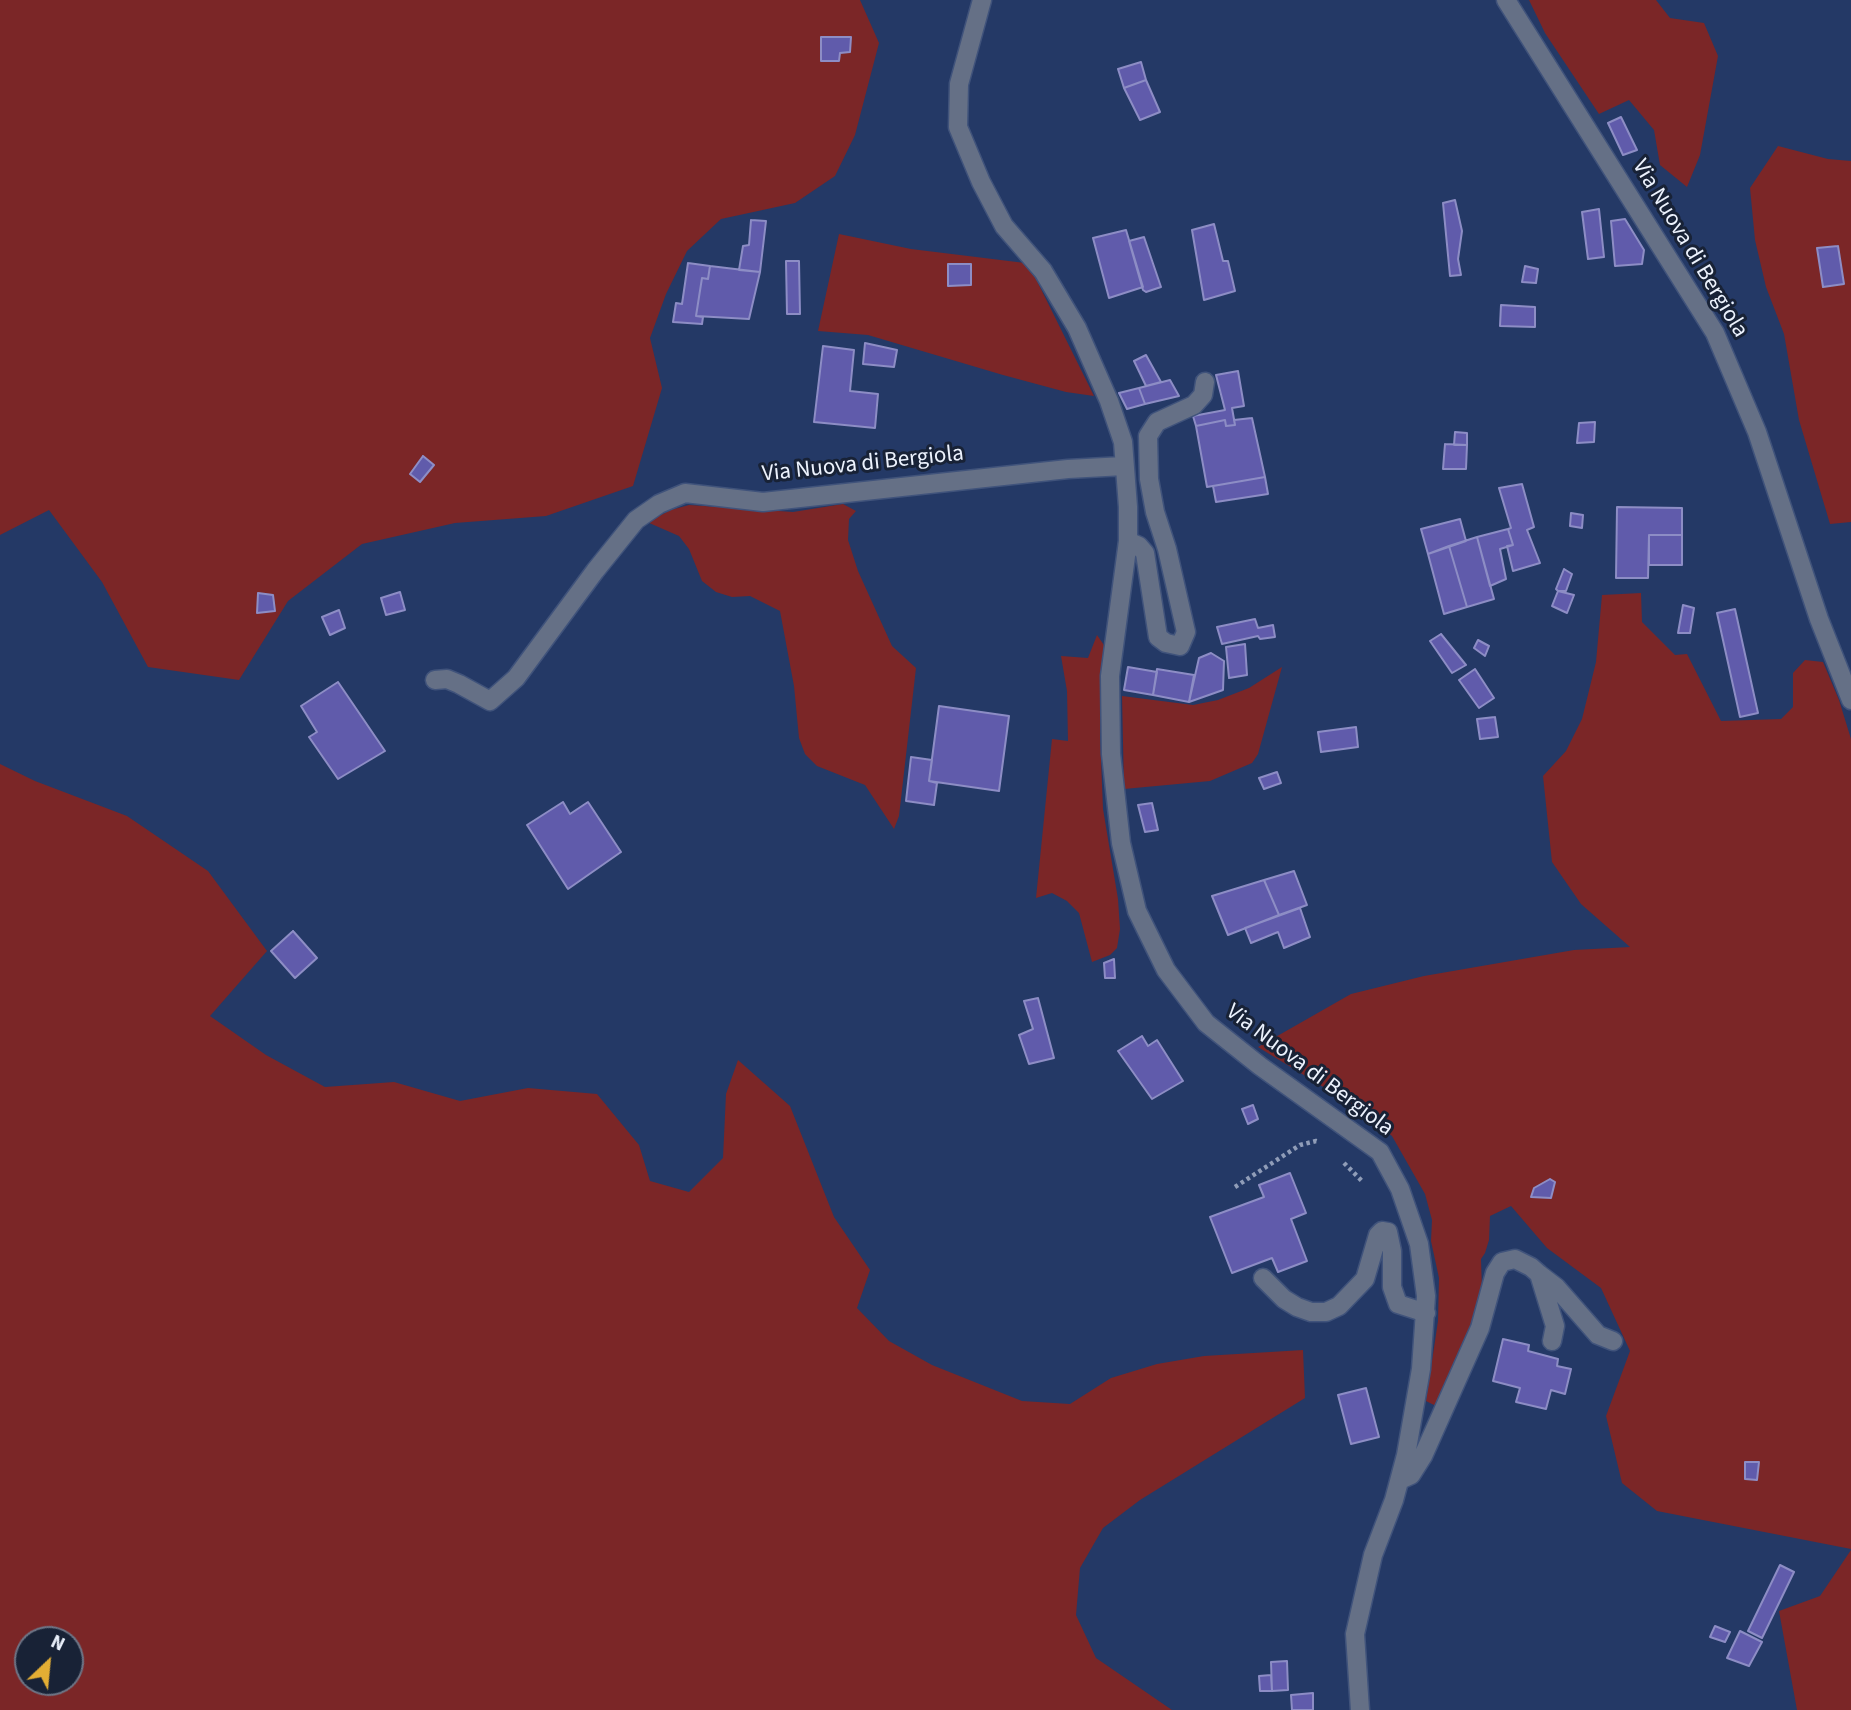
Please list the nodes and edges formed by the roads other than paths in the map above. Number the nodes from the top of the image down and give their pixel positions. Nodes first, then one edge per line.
1 (982, 0) edge
2 (1506, 0) edge
3 (1205, 382) dead end
4 (1124, 466) junction
5 (1128, 541) junction
6 (435, 680) dead end
7 (1851, 700) edge
8 (1539, 1274) junction
9 (1263, 1278) dead end
10 (1426, 1313) junction
11 (1552, 1341) dead end
12 (1613, 1341) dead end
13 (1399, 1480) junction
14 (1360, 1710) edge

1 - 4 street, Via Nuova di Bergiola
2 - 7 street, Via Nuova di Bergiola
3 - 5 street
4 - 5 street, Via Nuova di Bergiola
4 - 6 street, Via Nuova di Bergiola
5 - 10 street, Via Nuova di Bergiola
8 - 11 street
8 - 12 street
8 - 13 street
9 - 10 street
10 - 13 street, Via Nuova di Bergiola
13 - 14 street, Via Nuova di Bergiola

